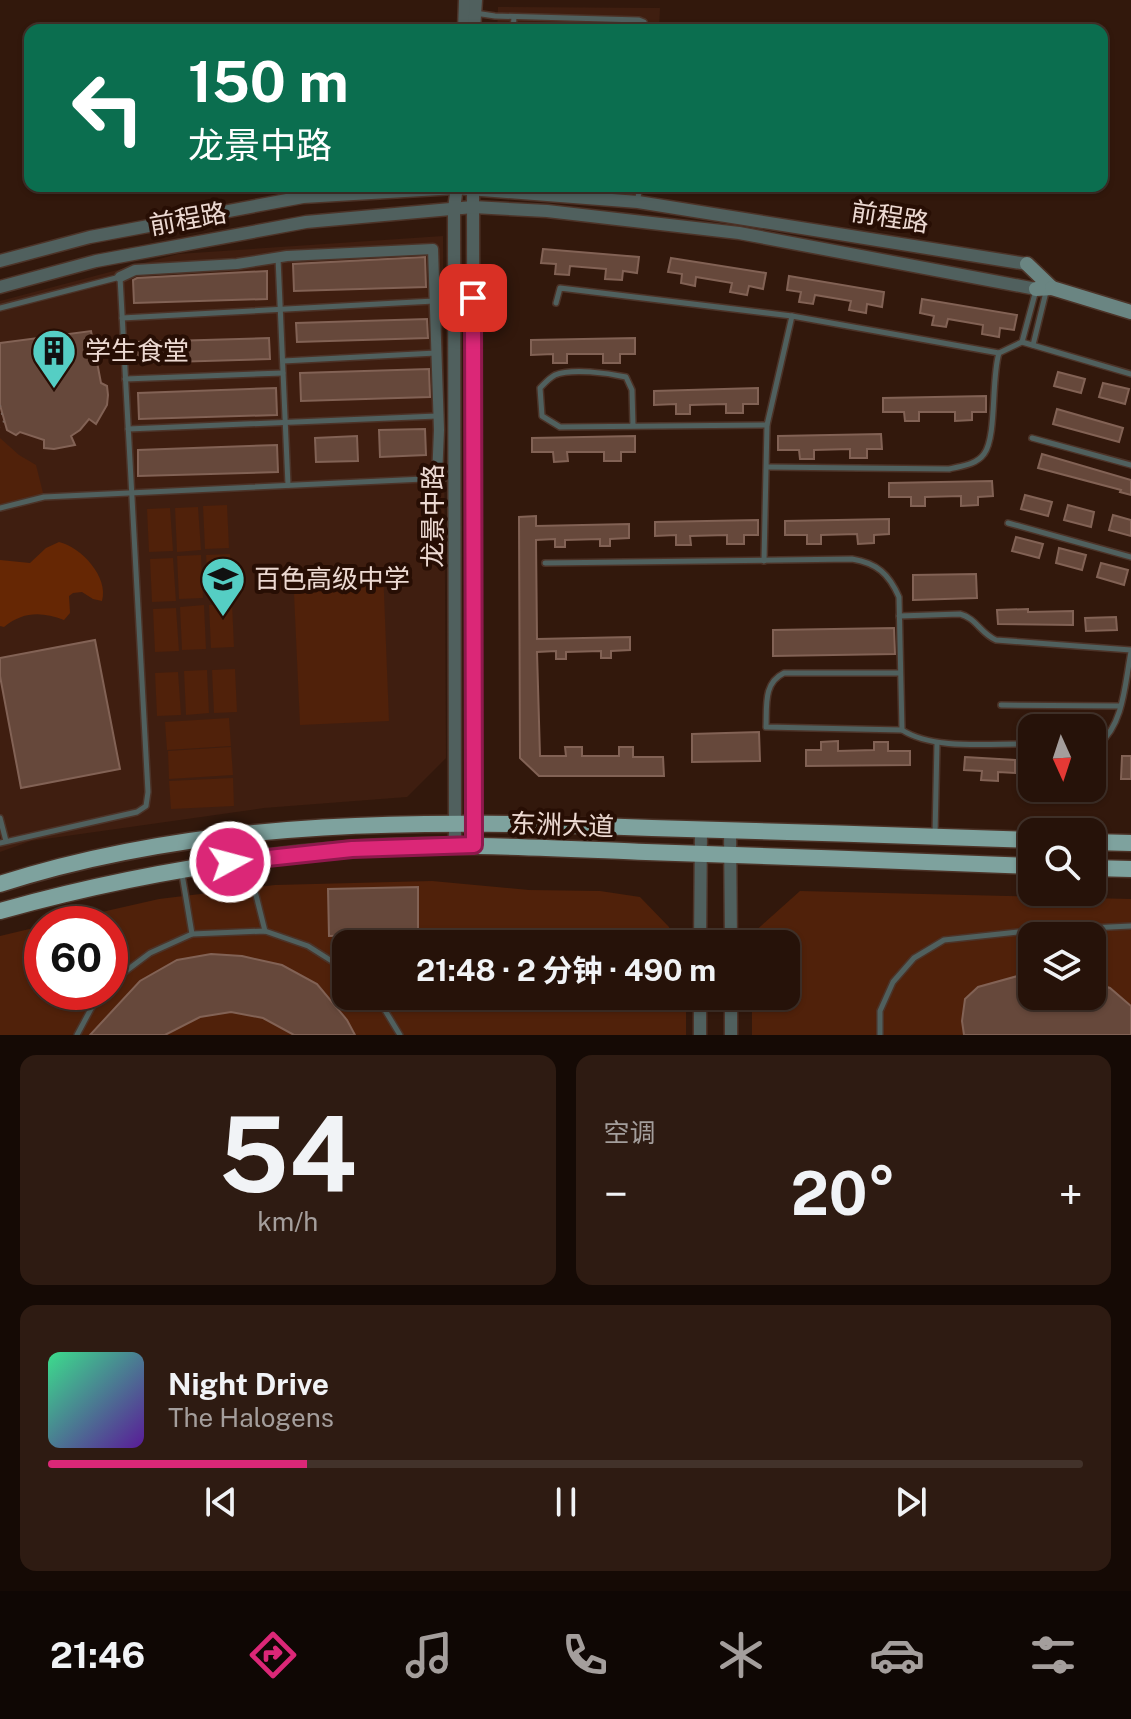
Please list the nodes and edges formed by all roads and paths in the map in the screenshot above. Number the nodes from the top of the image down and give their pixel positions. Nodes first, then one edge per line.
1 (465, 0) edge
2 (476, 6) edge
3 (514, 17) junction
4 (464, 24) edge
5 (513, 24) edge
6 (645, 24) edge
7 (380, 192) edge
8 (456, 192) edge
9 (473, 192) edge
10 (528, 192) edge
11 (639, 192) edge
12 (638, 202) junction
13 (473, 207) junction
14 (454, 209) junction
15 (278, 258) junction
16 (0, 261) edge
17 (1027, 264) joint
18 (120, 277) junction
19 (0, 287) edge
20 (1045, 288) junction
21 (435, 301) junction
22 (556, 303) dead end
23 (0, 308) edge
24 (280, 309) junction
25 (1131, 312) edge
26 (792, 316) junction
27 (122, 318) junction
28 (1022, 342) junction
29 (1033, 345) junction
30 (436, 353) junction
31 (999, 353) junction
32 (283, 361) junction
33 (283, 373) junction
34 (1131, 374) edge
35 (125, 379) junction
36 (0, 406) edge
37 (438, 416) junction
38 (285, 423) junction
39 (767, 425) junction
40 (633, 426) junction
41 (0, 427) edge
42 (128, 429) junction
43 (1032, 438) dead end
44 (1131, 465) edge
45 (767, 467) junction
46 (441, 478) joint
47 (288, 485) junction
48 (131, 492) junction
49 (0, 508) edge
50 (1008, 523) dead end
51 (1131, 557) edge
52 (764, 561) junction
53 (545, 563) dead end
54 (899, 616) junction
55 (1131, 651) edge
56 (900, 673) junction
57 (1001, 705) dead end
58 (1120, 706) junction
59 (902, 730) junction
60 (1106, 739) edge
61 (937, 743) junction
62 (1018, 744) edge
63 (0, 818) edge
64 (464, 822) junction
65 (701, 829) junction
66 (730, 830) junction
67 (935, 836) junction
68 (1018, 839) edge
69 (3, 842) edge
70 (1106, 842) edge
71 (1131, 843) edge
72 (474, 845) junction
73 (455, 846) junction
74 (700, 854) junction
75 (731, 855) junction
76 (1018, 865) edge
77 (1106, 868) edge
78 (181, 869) junction
79 (1131, 869) edge
80 (0, 884) edge
81 (254, 887) dead end
82 (0, 911) edge
83 (1131, 926) edge
84 (700, 930) edge
85 (731, 930) edge
86 (265, 931) junction
87 (192, 934) junction
88 (332, 961) edge
89 (128, 970) edge
90 (90, 1010) edge
91 (385, 1010) edge
92 (700, 1010) edge
93 (731, 1010) edge
94 (77, 1035) edge
95 (400, 1035) edge
96 (700, 1035) edge
97 (731, 1035) edge
98 (880, 1035) edge

1 - 4 street
2 - 3 lane
3 - 5 lane
3 - 6 lane
7 - 16 street, 前程路
8 - 14 street, 龙景中路
9 - 13 street, 龙景中路
10 - 12 street, 前程路
11 - 12 lane
12 - 17 street, 前程路
13 - 14 street, 前程路
13 - 20 street, 前程路
13 - 64 street, 龙景中路
14 - 19 street, 前程路
14 - 64 street, 龙景中路
15 - 18 street
15 - 21 street
15 - 24 lane
17 - 20 main road, 前程路
18 - 23 lane
18 - 27 lane
20 - 25 main road, 前程路
20 - 28 lane
20 - 29 lane
21 - 24 lane
21 - 30 street
22 - 26 lane
24 - 27 lane
24 - 32 lane
26 - 31 lane
26 - 39 lane
27 - 35 lane
28 - 29 lane
28 - 31 lane
29 - 34 lane
30 - 32 lane
30 - 37 street
31 - 45 lane
32 - 33 lane
33 - 35 lane
33 - 38 lane
35 - 42 lane
36 - 41 path
37 - 38 lane
37 - 46 street
38 - 42 lane
38 - 47 lane
39 - 40 lane
39 - 45 lane
40 - 40 lane
42 - 48 lane
43 - 44 lane
45 - 52 lane
46 - 47 lane
47 - 48 lane
48 - 49 lane
48 - 69 lane
50 - 51 lane
52 - 53 lane
52 - 54 lane
54 - 55 lane
54 - 56 lane
55 - 58 lane
56 - 59 lane
56 - 59 lane
57 - 58 lane
58 - 60 lane
59 - 61 lane
61 - 62 lane
61 - 67 lane
63 - 69 lane
64 - 65 main road, 东洲大道
64 - 72 street, 龙景中路
64 - 73 street, 龙景中路
64 - 80 main road, 东洲大道
65 - 66 main road, 东洲大道
65 - 74 street
66 - 67 main road, 东洲大道
66 - 75 street
67 - 68 main road, 东洲大道
70 - 71 main road
72 - 73 main road, 东洲大道
72 - 74 main road, 东洲大道
73 - 78 main road, 东洲大道
74 - 75 main road, 东洲大道
74 - 84 street
75 - 76 main road, 东洲大道
75 - 85 street
77 - 79 main road
78 - 82 main road, 东洲大道
78 - 87 lane
81 - 86 lane
83 - 98 lane
86 - 87 lane
86 - 88 lane
87 - 89 lane
90 - 94 lane
91 - 95 lane
92 - 96 street
93 - 97 street

